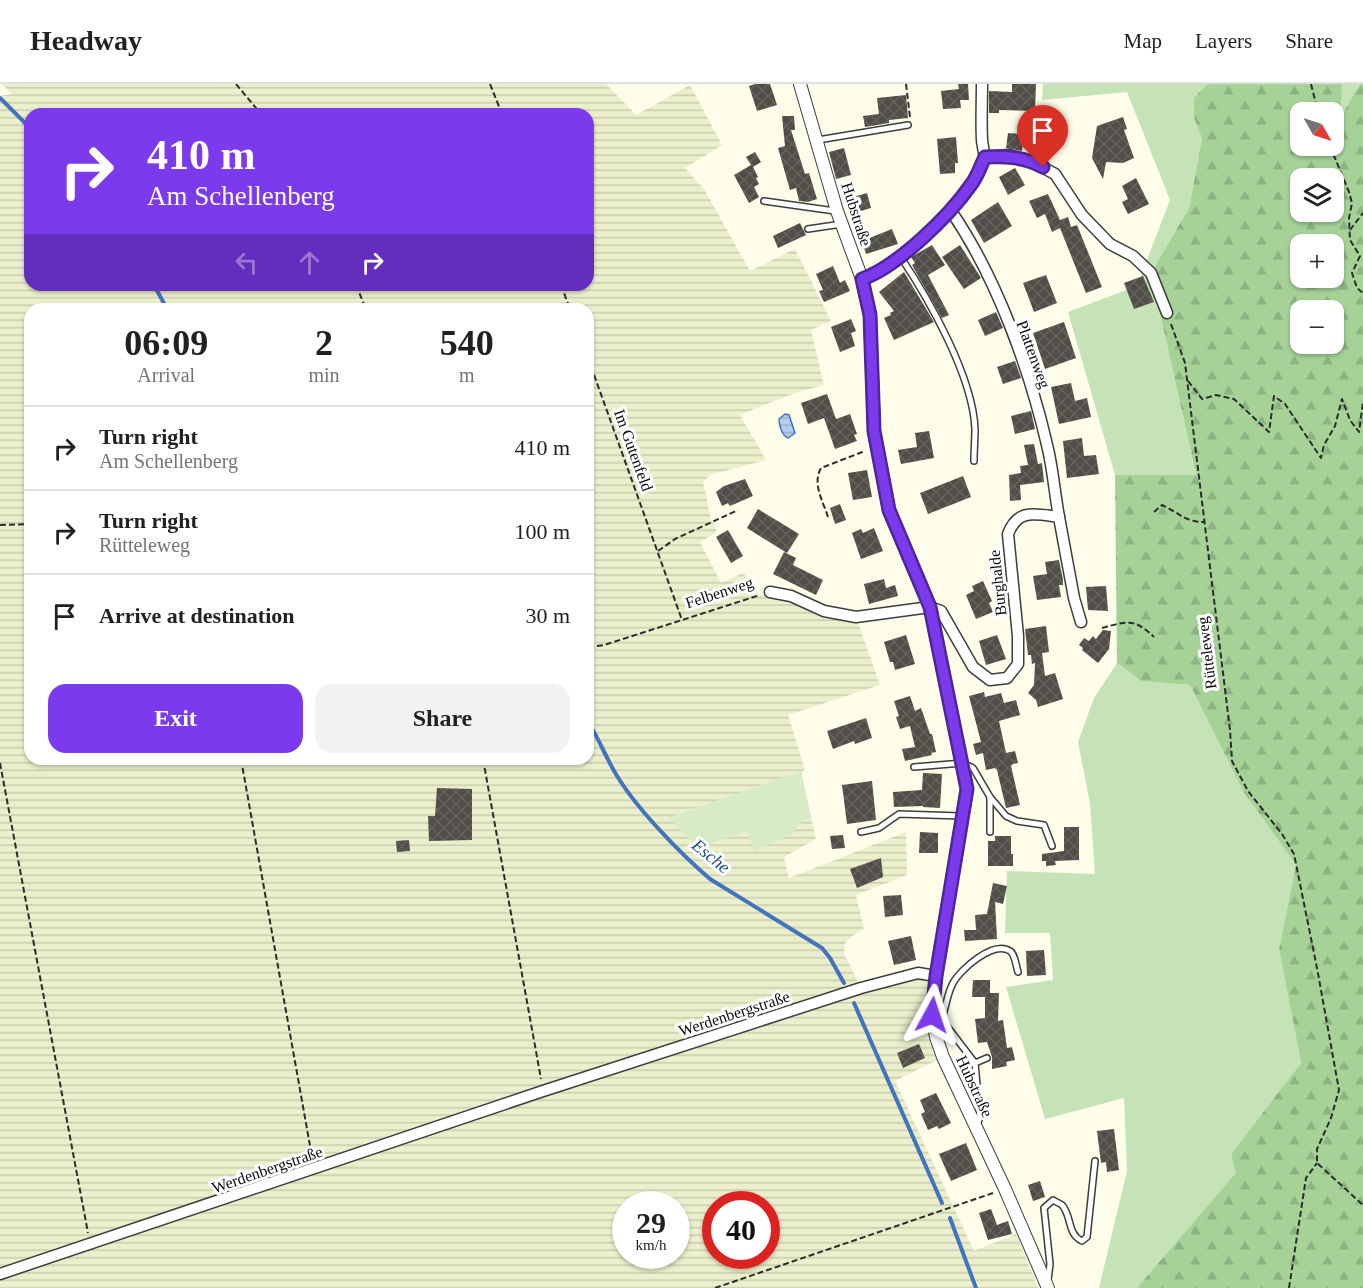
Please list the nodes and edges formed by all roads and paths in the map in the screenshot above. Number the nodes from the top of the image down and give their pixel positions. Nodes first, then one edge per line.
1 (236, 84) edge
2 (490, 84) edge
3 (800, 84) edge
4 (906, 84) edge
5 (982, 84) edge
6 (1311, 84) edge
7 (1316, 102) edge
8 (256, 108) edge
9 (500, 108) edge
10 (908, 125) joint
11 (817, 141) junction
12 (1334, 156) edge
13 (985, 157) junction
14 (764, 201) dead end
15 (837, 211) junction
16 (951, 211) junction
17 (1363, 213) edge
18 (842, 224) junction
19 (808, 229) dead end
20 (1350, 231) junction
21 (900, 256) junction
22 (862, 279) junction
23 (1363, 293) edge
24 (1167, 313) joint
25 (594, 375) edge
26 (1186, 380) junction
27 (1363, 402) edge
28 (876, 449) junction
29 (974, 461) dead end
30 (738, 510) dead end
31 (1154, 512) dead end
32 (828, 517) dead end
33 (1059, 518) junction
34 (1205, 522) junction
35 (24, 524) edge
36 (0, 525) edge
37 (657, 551) junction
38 (770, 592) joint
39 (930, 607) junction
40 (682, 620) junction
41 (1081, 622) dead end
42 (1102, 628) dead end
43 (1154, 637) dead end
44 (594, 646) edge
45 (0, 763) edge
46 (963, 763) junction
47 (242, 765) edge
48 (484, 765) edge
49 (914, 767) dead end
50 (990, 797) junction
51 (963, 817) junction
52 (861, 832) dead end
53 (990, 832) dead end
54 (1052, 846) dead end
55 (1018, 972) dead end
56 (936, 976) junction
57 (938, 1015) junction
58 (987, 1058) dead end
59 (975, 1063) junction
60 (543, 1091) junction
61 (976, 1128) junction
62 (1095, 1161) dead end
63 (1317, 1163) junction
64 (315, 1169) junction
65 (1005, 1189) junction
66 (1363, 1205) edge
67 (90, 1244) junction
68 (0, 1274) edge
69 (1047, 1286) edge
70 (715, 1288) edge
71 (1289, 1288) edge

1 - 8 path
2 - 9 path
3 - 11 street, Hubstraße
4 - 10 path
5 - 13 street
6 - 7 path
10 - 11 lane
11 - 15 street, Hubstraße
12 - 20 path
13 - 16 street
13 - 24 street
14 - 15 lane
15 - 18 street, Hubstraße
16 - 21 street
16 - 33 street, Plattenweg
17 - 20 path
18 - 19 lane
18 - 22 street, Hubstraße
20 - 23 path
21 - 22 street
21 - 29 lane
22 - 28 street, Hubstraße
24 - 26 path, Rütteleweg
25 - 37 path, Im Gutenfeld
26 - 27 path
26 - 34 path, Rütteleweg
28 - 32 path
28 - 39 street, Hubstraße
30 - 37 path
31 - 34 path
33 - 39 street, Burghalde
33 - 41 street
34 - 63 path, Rütteleweg
35 - 36 path
37 - 40 path, Im Gutenfeld
38 - 39 street, Felbenweg
38 - 40 path, Felbenweg
39 - 46 street, Hubstraße
40 - 44 path, Felbenweg
42 - 43 path
45 - 67 path
46 - 49 lane
46 - 50 lane
46 - 51 street, Hubstraße
47 - 64 path
48 - 60 path
50 - 53 lane
50 - 54 lane
51 - 52 lane
51 - 56 street, Hubstraße
55 - 57 lane
56 - 57 street, Hubstraße
56 - 60 street, Werdenbergstraße
57 - 59 lane
57 - 61 street, Hubstraße
58 - 59 lane
59 - 61 lane
60 - 64 street, Werdenbergstraße
61 - 65 street, Hubstraße
62 - 69 lane
63 - 66 path
63 - 71 path, Rütteleweg
64 - 67 street, Werdenbergstraße
65 - 69 street, Hubstraße
65 - 70 path
67 - 68 street, Werdenbergstraße

